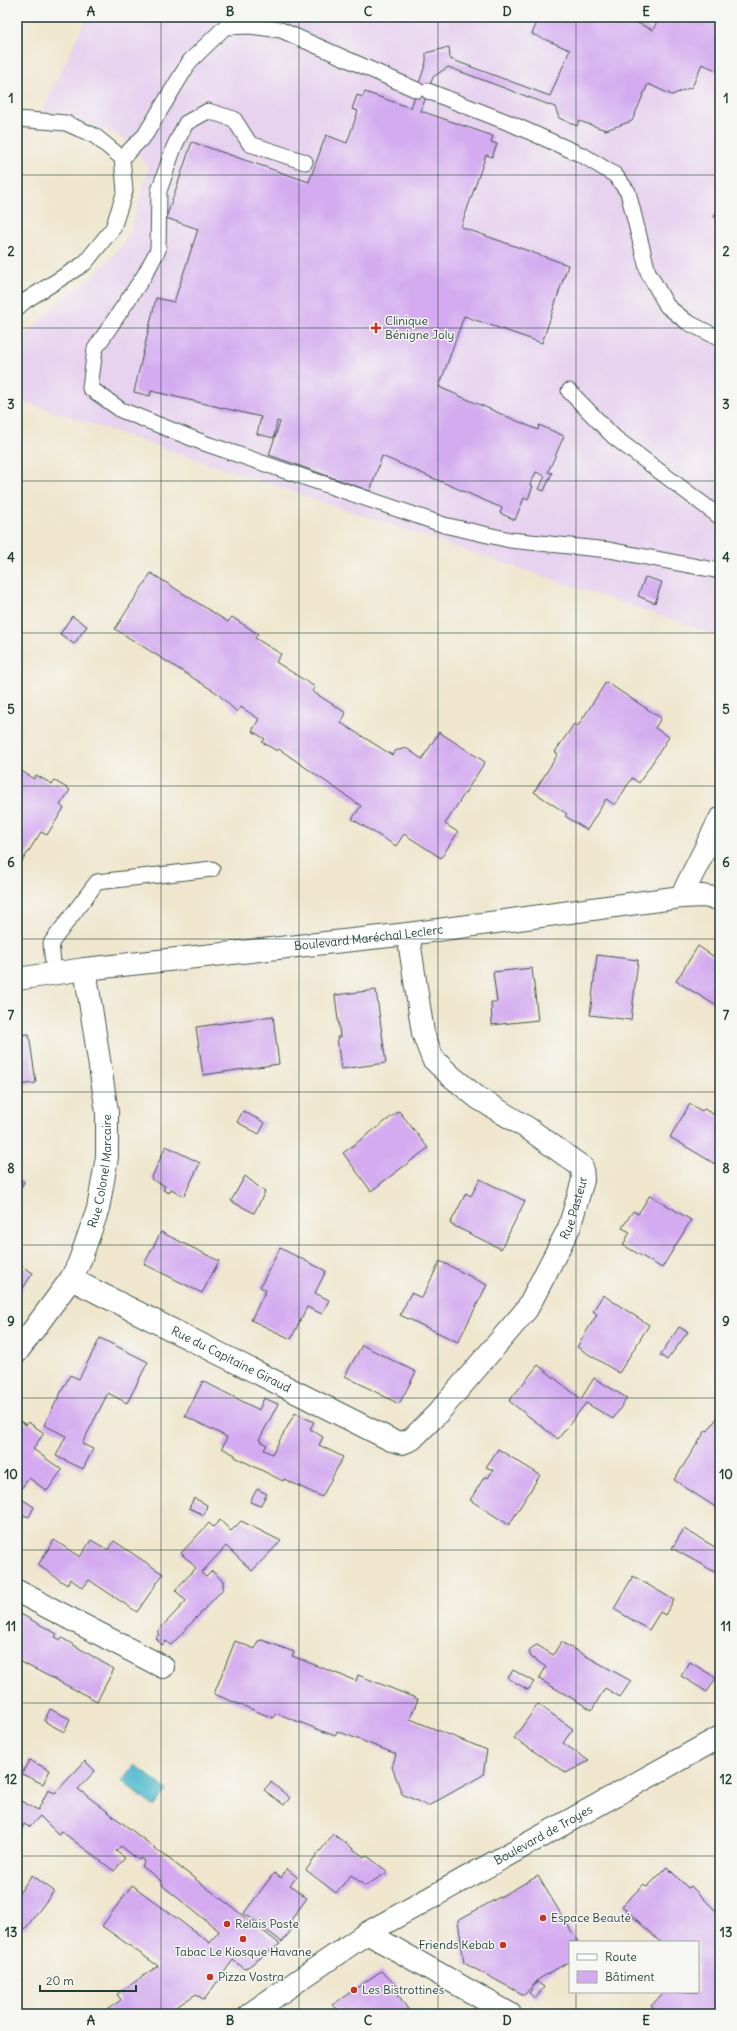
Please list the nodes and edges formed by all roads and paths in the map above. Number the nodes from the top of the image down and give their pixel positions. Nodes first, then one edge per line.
1 (17, 119) edge
2 (122, 158) junction
3 (305, 162) dead end
4 (17, 308) edge
5 (720, 337) edge
6 (569, 391) dead end
7 (720, 517) edge
8 (720, 571) edge
9 (720, 819) edge
10 (212, 869) dead end
11 (681, 897) junction
12 (720, 899) edge
13 (408, 934) junction
14 (85, 969) junction
15 (54, 974) junction
16 (17, 978) edge
17 (71, 1279) junction
18 (17, 1352) edge
19 (392, 1440) joint
20 (17, 1591) edge
21 (163, 1667) dead end
22 (720, 1737) edge
23 (367, 1933) junction
24 (250, 2014) edge
25 (510, 2014) edge

1 - 2 lane
2 - 4 lane
2 - 5 lane
3 - 8 lane
6 - 7 lane
9 - 11 street
10 - 15 lane
11 - 12 street, Boulevard Maréchal Leclerc
11 - 13 street, Boulevard Maréchal Leclerc
13 - 14 street, Boulevard Maréchal Leclerc
13 - 19 street, Rue Pasteur
14 - 15 street, Boulevard Maréchal Leclerc
14 - 17 street, Rue Colonel Marcaire
15 - 16 street, Boulevard Maréchal Leclerc
17 - 18 street, Rue Colonel Marcaire
17 - 19 street, Rue du Capitaine Giraud
20 - 21 street
22 - 23 street, Boulevard de Troyes
23 - 24 street, Boulevard de Troyes
23 - 25 street

